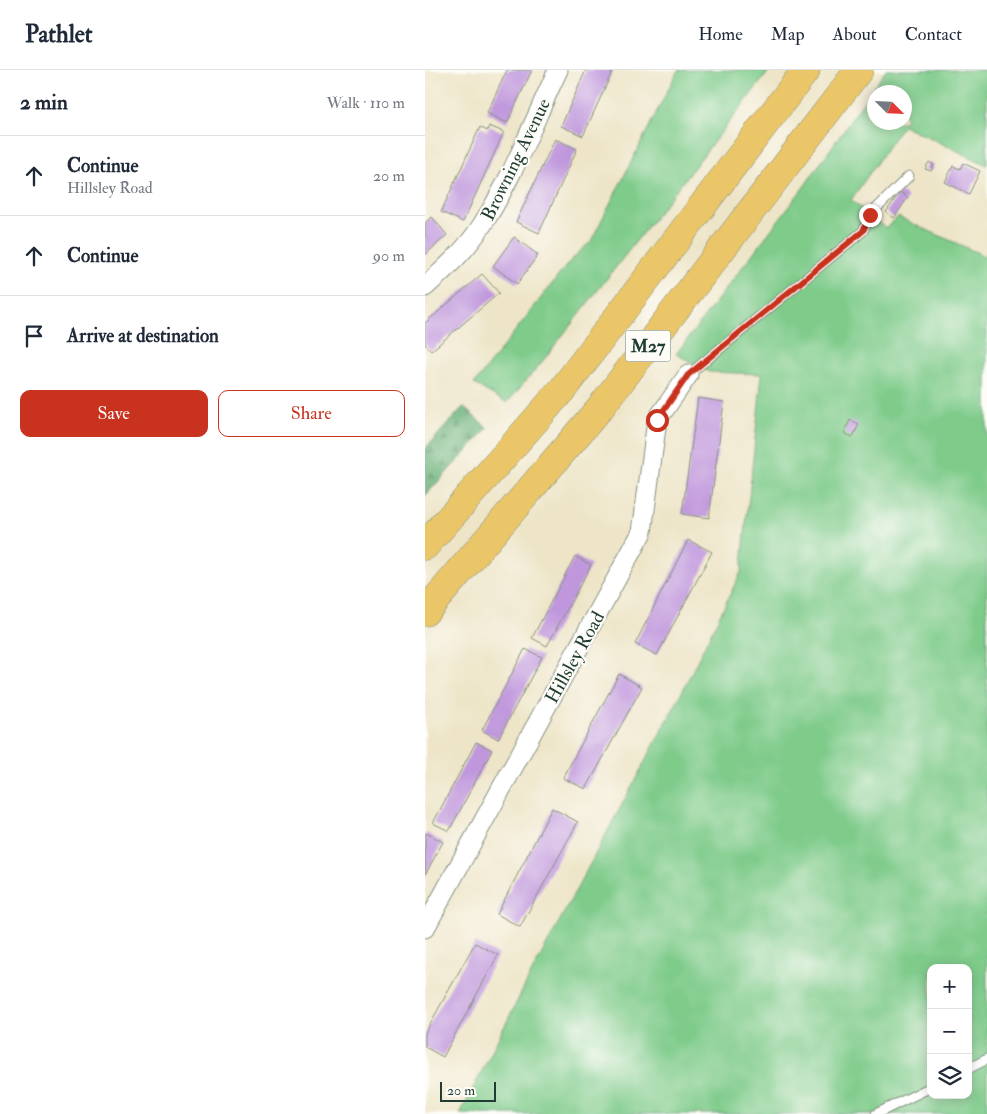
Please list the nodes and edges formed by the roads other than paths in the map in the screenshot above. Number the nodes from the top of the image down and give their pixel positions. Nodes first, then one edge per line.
1 (557, 70) edge
2 (806, 70) edge
3 (859, 70) edge
4 (909, 176) dead end
5 (425, 287) edge
6 (688, 375) joint
7 (425, 546) edge
8 (425, 612) edge
9 (425, 928) edge
10 (987, 1059) edge
11 (972, 1067) edge
12 (927, 1089) edge
13 (876, 1114) edge

1 - 5 street, Browning Avenue
2 - 7 highway, M27
3 - 8 highway, M27
4 - 6 lane
6 - 9 street, Hillsley Road
10 - 11 lane
12 - 13 lane

